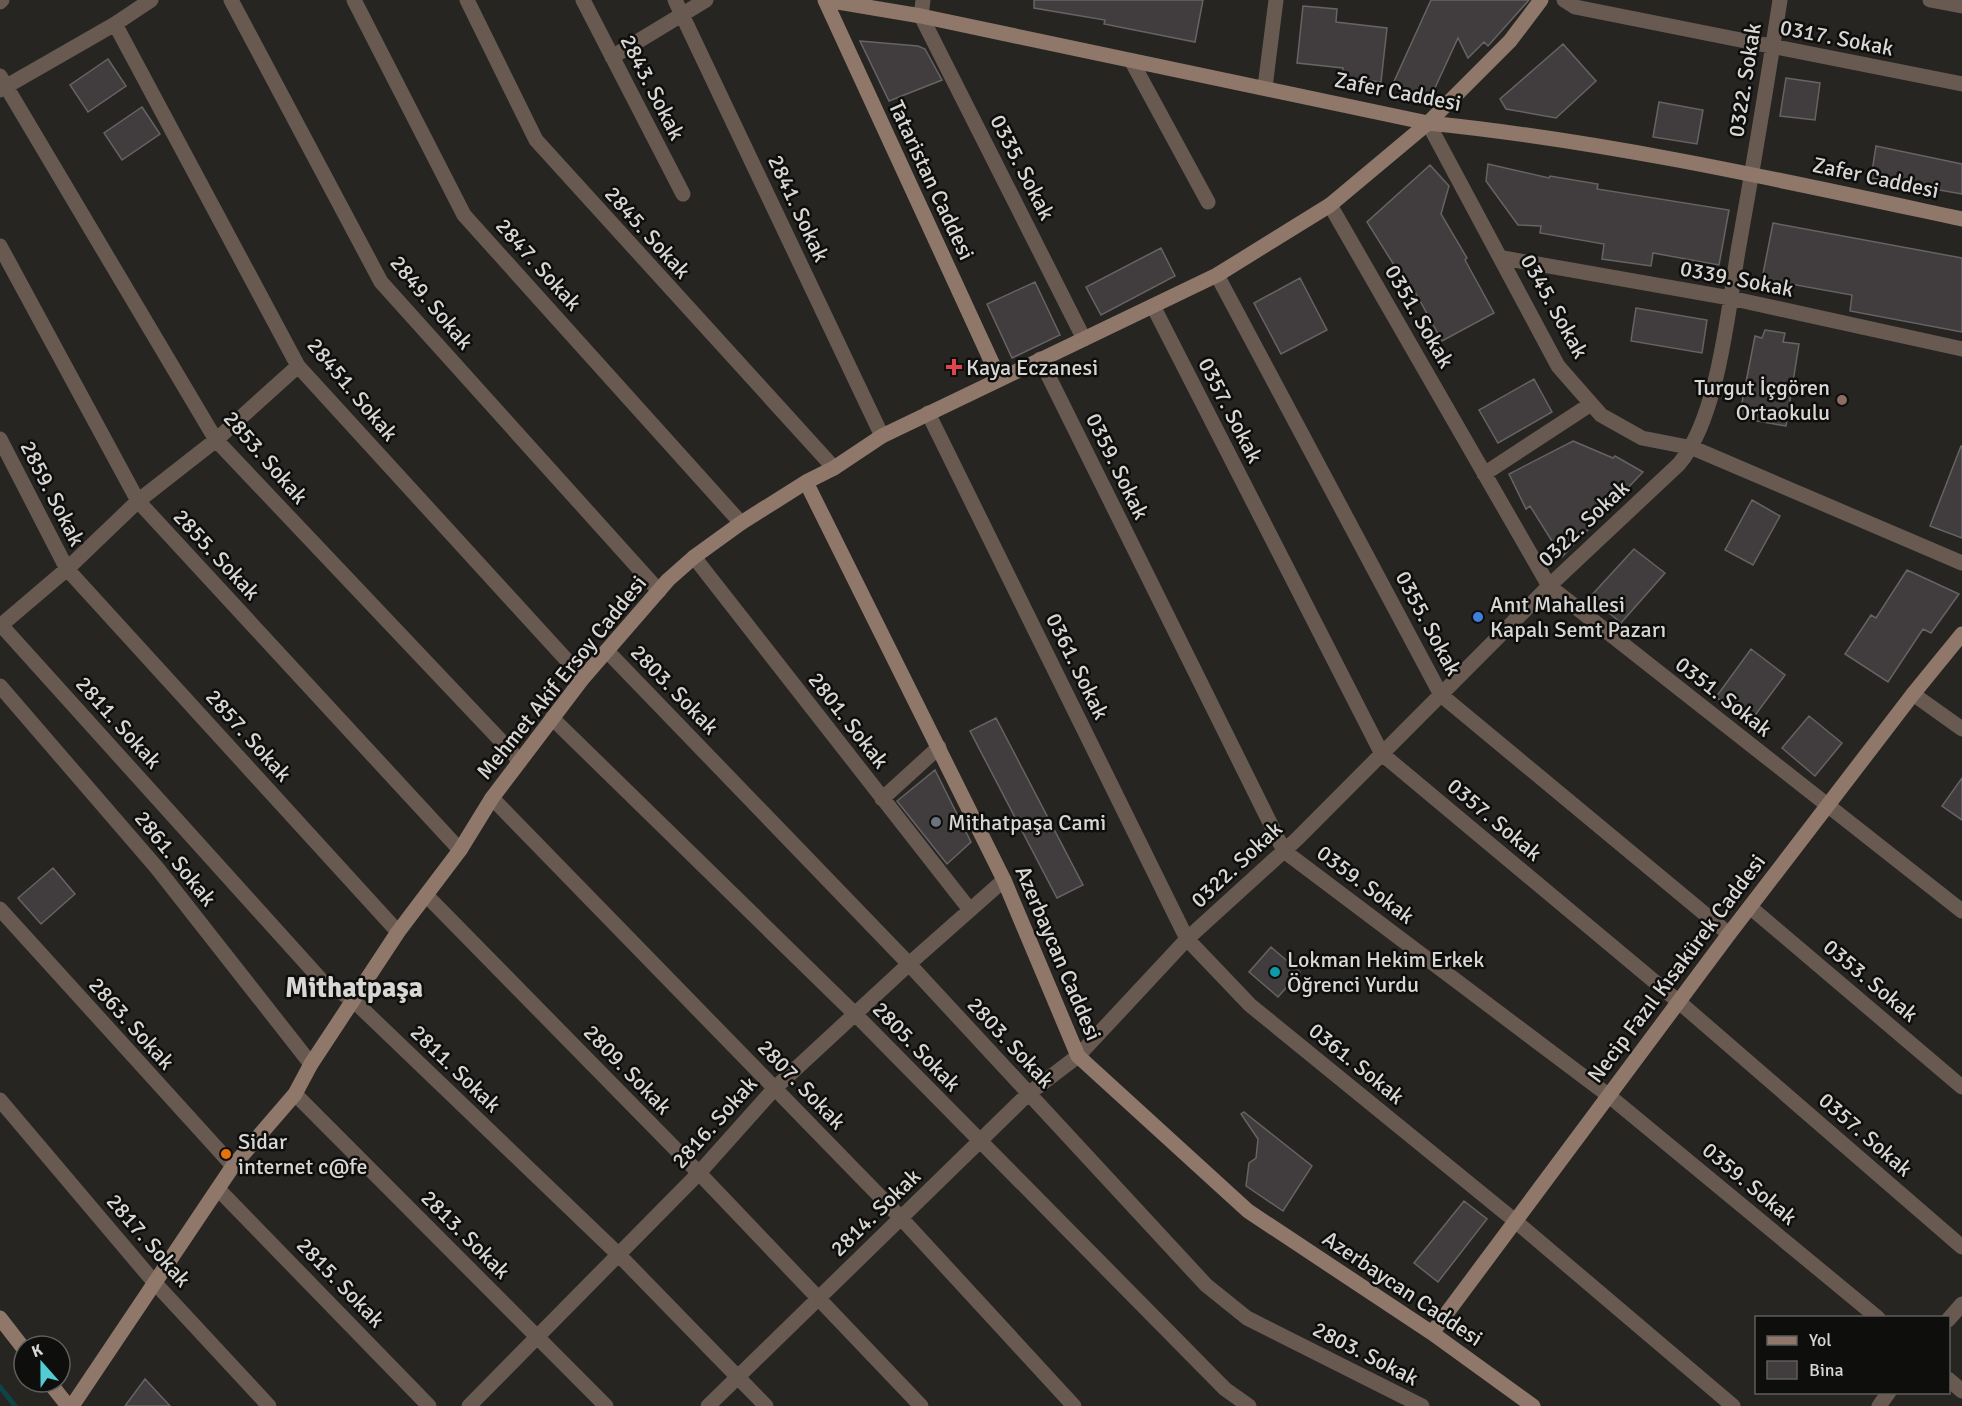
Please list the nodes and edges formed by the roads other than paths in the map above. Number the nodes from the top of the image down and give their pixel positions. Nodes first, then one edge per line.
1 (151, 0) edge
2 (231, 0) edge
3 (354, 0) edge
4 (467, 0) edge
5 (583, 0) edge
6 (706, 0) edge
7 (826, 0) edge
8 (923, 0) edge
9 (1275, 0) edge
10 (1541, 0) edge
11 (1564, 0) edge
12 (1780, 0) edge
13 (1930, 0) edge
14 (1962, 6) edge
15 (678, 7) edge
16 (921, 16) junction
17 (115, 24) junction
18 (1773, 47) junction
19 (612, 57) junction
20 (1132, 62) junction
21 (2, 84) edge
22 (1962, 84) edge
23 (1265, 87) junction
24 (1428, 123) junction
25 (1752, 174) junction
26 (683, 194) dead end
27 (1208, 202) dead end
28 (1330, 205) junction
29 (1962, 219) edge
30 (0, 246) edge
31 (1503, 258) junction
32 (1217, 274) junction
33 (1730, 298) junction
34 (1153, 306) junction
35 (1084, 339) junction
36 (1962, 348) edge
37 (1040, 359) junction
38 (298, 366) junction
39 (999, 378) junction
40 (1591, 404) junction
41 (928, 413) junction
42 (882, 436) junction
43 (0, 439) edge
44 (216, 440) junction
45 (1693, 448) junction
46 (834, 468) junction
47 (1484, 474) junction
48 (806, 482) junction
49 (138, 501) junction
50 (741, 523) junction
51 (694, 557) junction
52 (1962, 563) edge
53 (67, 568) junction
54 (1549, 586) junction
55 (659, 591) junction
56 (1, 625) edge
57 (1962, 634) edge
58 (607, 651) junction
59 (583, 678) junction
60 (0, 686) edge
61 (1913, 694) junction
62 (1441, 695) junction
63 (552, 718) junction
64 (1962, 729) edge
65 (939, 747) junction
66 (1382, 754) junction
67 (520, 761) junction
68 (492, 798) junction
69 (882, 800) junction
70 (1827, 806) junction
71 (460, 850) junction
72 (1284, 851) junction
73 (1004, 880) junction
74 (426, 895) junction
75 (1750, 907) junction
76 (0, 909) edge
77 (970, 910) junction
78 (1962, 911) edge
79 (398, 932) junction
80 (1729, 934) junction
81 (1187, 939) junction
82 (909, 964) junction
83 (352, 999) junction
84 (1679, 1002) junction
85 (855, 1014) junction
86 (1078, 1056) junction
87 (311, 1064) junction
88 (1962, 1087) edge
89 (775, 1088) junction
90 (295, 1094) junction
91 (1028, 1094) junction
92 (1608, 1095) junction
93 (0, 1100) edge
94 (979, 1142) junction
95 (233, 1166) junction
96 (699, 1173) junction
97 (219, 1190) junction
98 (901, 1218) junction
99 (1514, 1220) junction
100 (1962, 1247) edge
101 (619, 1255) junction
102 (154, 1282) junction
103 (819, 1298) junction
104 (1962, 1304) edge
105 (1877, 1316) edge
106 (0, 1318) edge
107 (1950, 1318) edge
108 (1432, 1333) junction
109 (12, 1334) edge
110 (538, 1338) junction
111 (738, 1377) junction
112 (1950, 1381) edge
113 (1962, 1391) edge
114 (60, 1394) edge
115 (70, 1406) edge
116 (269, 1406) edge
117 (429, 1406) edge
118 (469, 1406) edge
119 (606, 1406) edge
120 (708, 1406) edge
121 (766, 1406) edge
122 (921, 1406) edge
123 (1074, 1406) edge
124 (1249, 1406) edge
125 (1422, 1406) edge
126 (1533, 1406) edge
127 (1733, 1406) edge

1 - 17 street
2 - 55 street, 2849. Sokak
3 - 50 street, 2847. Sokak
4 - 46 street, 2845. Sokak
5 - 19 street, 2843. Sokak
6 - 15 street
7 - 16 street, Zafer Caddesi
7 - 39 street, Tataristan Caddesi
8 - 16 street
9 - 23 street
10 - 24 street, Mehmet Akif Ersoy Caddesi
11 - 18 street, 0317. Sokak
12 - 18 street, 0322. Sokak
13 - 14 street
15 - 19 street
15 - 42 street, 2841. Sokak
16 - 20 street, Zafer Caddesi
16 - 35 street, 0335. Sokak
17 - 21 street
17 - 38 street, 28451. Sokak
18 - 22 street, 0317. Sokak
18 - 25 street, 0322. Sokak
19 - 26 street, 2843. Sokak
20 - 23 street, Zafer Caddesi
20 - 27 street
21 - 44 street, 2853. Sokak
23 - 24 street, Zafer Caddesi
24 - 25 street, Zafer Caddesi
24 - 28 street, Mehmet Akif Ersoy Caddesi
24 - 31 street, 0345. Sokak
25 - 29 street, Zafer Caddesi
25 - 33 street, 0322. Sokak
28 - 32 street, Mehmet Akif Ersoy Caddesi
28 - 47 street, 0351. Sokak
30 - 49 street, 2855. Sokak
31 - 33 street, 0339. Sokak
31 - 40 street, 0345. Sokak
32 - 34 street, Mehmet Akif Ersoy Caddesi
32 - 62 street, 0355. Sokak
33 - 36 street, 0339. Sokak
33 - 45 street, 0322. Sokak
34 - 35 street, Mehmet Akif Ersoy Caddesi
34 - 66 street, 0357. Sokak
35 - 37 street, Mehmet Akif Ersoy Caddesi
37 - 39 street, Mehmet Akif Ersoy Caddesi
37 - 72 street, 0359. Sokak
38 - 44 street
38 - 59 street, 28451. Sokak
39 - 41 street, Mehmet Akif Ersoy Caddesi
40 - 45 street, 0345. Sokak
40 - 47 street
41 - 42 street, Mehmet Akif Ersoy Caddesi
41 - 81 street, 0361. Sokak
42 - 46 street, Mehmet Akif Ersoy Caddesi
43 - 53 street, 2859. Sokak
44 - 49 street
44 - 67 street, 2853. Sokak
45 - 52 street, 0345. Sokak
45 - 54 street, 0322. Sokak
46 - 48 street, Mehmet Akif Ersoy Caddesi
47 - 54 street, 0351. Sokak
48 - 50 street, Mehmet Akif Ersoy Caddesi
48 - 65 street, Azerbaycan Caddesi
49 - 53 street
49 - 71 street, 2855. Sokak
50 - 51 street, Mehmet Akif Ersoy Caddesi
51 - 55 street, Mehmet Akif Ersoy Caddesi
51 - 69 street, 2801. Sokak
53 - 56 street
53 - 79 street, 2857. Sokak
54 - 62 street, 0322. Sokak
54 - 70 street, 0351. Sokak
55 - 58 street, Mehmet Akif Ersoy Caddesi
56 - 83 street, 2811. Sokak
57 - 61 street, Necip Fazıl Kısakürek Caddesi
58 - 59 street, Mehmet Akif Ersoy Caddesi
58 - 82 street, 2803. Sokak
59 - 63 street, Mehmet Akif Ersoy Caddesi
60 - 87 street, 2861. Sokak
61 - 64 street
61 - 70 street, Necip Fazıl Kısakürek Caddesi
62 - 66 street, 0322. Sokak
62 - 80 street, 0355. Sokak
63 - 67 street, Mehmet Akif Ersoy Caddesi
63 - 85 street, 2805. Sokak
65 - 69 street
65 - 73 street, Azerbaycan Caddesi
66 - 72 street, 0322. Sokak
66 - 84 street, 0357. Sokak
67 - 68 street, Mehmet Akif Ersoy Caddesi
68 - 71 street, Mehmet Akif Ersoy Caddesi
68 - 89 street, 2807. Sokak
69 - 77 street, 2801. Sokak
70 - 75 street, Necip Fazıl Kısakürek Caddesi
70 - 78 street, 0351. Sokak
71 - 74 street, Mehmet Akif Ersoy Caddesi
72 - 81 street, 0322. Sokak
72 - 92 street, 0359. Sokak
73 - 77 street, 2816. Sokak
73 - 86 street, Azerbaycan Caddesi
74 - 79 street, Mehmet Akif Ersoy Caddesi
74 - 96 street, 2809. Sokak
75 - 80 street, Necip Fazıl Kısakürek Caddesi
75 - 88 street, 0353. Sokak
76 - 95 street, 2863. Sokak
77 - 82 street, 2816. Sokak
79 - 83 street, Mehmet Akif Ersoy Caddesi
80 - 84 street, Necip Fazıl Kısakürek Caddesi
81 - 86 street, 0322. Sokak
81 - 99 street, 0361. Sokak
82 - 85 street, 2816. Sokak
82 - 91 street, 2803. Sokak
83 - 87 street, Mehmet Akif Ersoy Caddesi
83 - 101 street, 2811. Sokak
84 - 92 street, Necip Fazıl Kısakürek Caddesi
84 - 100 street, 0357. Sokak
85 - 89 street, 2816. Sokak
85 - 94 street, 2805. Sokak
86 - 91 street, 2814. Sokak
86 - 108 street, Azerbaycan Caddesi
87 - 90 street, Mehmet Akif Ersoy Caddesi
89 - 96 street, 2816. Sokak
89 - 98 street, 2807. Sokak
90 - 95 street, Mehmet Akif Ersoy Caddesi
90 - 110 street, 2813. Sokak
91 - 94 street, 2814. Sokak
91 - 125 street, 2803. Sokak
92 - 99 street, Necip Fazıl Kısakürek Caddesi
92 - 105 street, 0359. Sokak
93 - 102 street, 2817. Sokak
94 - 98 street, 2814. Sokak
94 - 124 street, 2805. Sokak
95 - 97 street, Mehmet Akif Ersoy Caddesi
96 - 101 street, 2816. Sokak
96 - 103 street, 2809. Sokak
97 - 102 street, Mehmet Akif Ersoy Caddesi
97 - 117 street, 2815. Sokak
98 - 103 street, 2814. Sokak
98 - 123 street, 2807. Sokak
99 - 108 street, Necip Fazıl Kısakürek Caddesi
99 - 127 street, 0361. Sokak
101 - 110 street, 2816. Sokak
101 - 111 street, 2811. Sokak
102 - 115 street, Mehmet Akif Ersoy Caddesi
102 - 116 street, 2817. Sokak
103 - 111 street, 2814. Sokak
103 - 122 street, 2809. Sokak
104 - 107 street
106 - 109 street
108 - 126 street, Azerbaycan Caddesi
110 - 118 street, 2816. Sokak
110 - 119 street, 2813. Sokak
111 - 120 street, 2814. Sokak
111 - 121 street, 2811. Sokak
112 - 113 street
114 - 115 street

